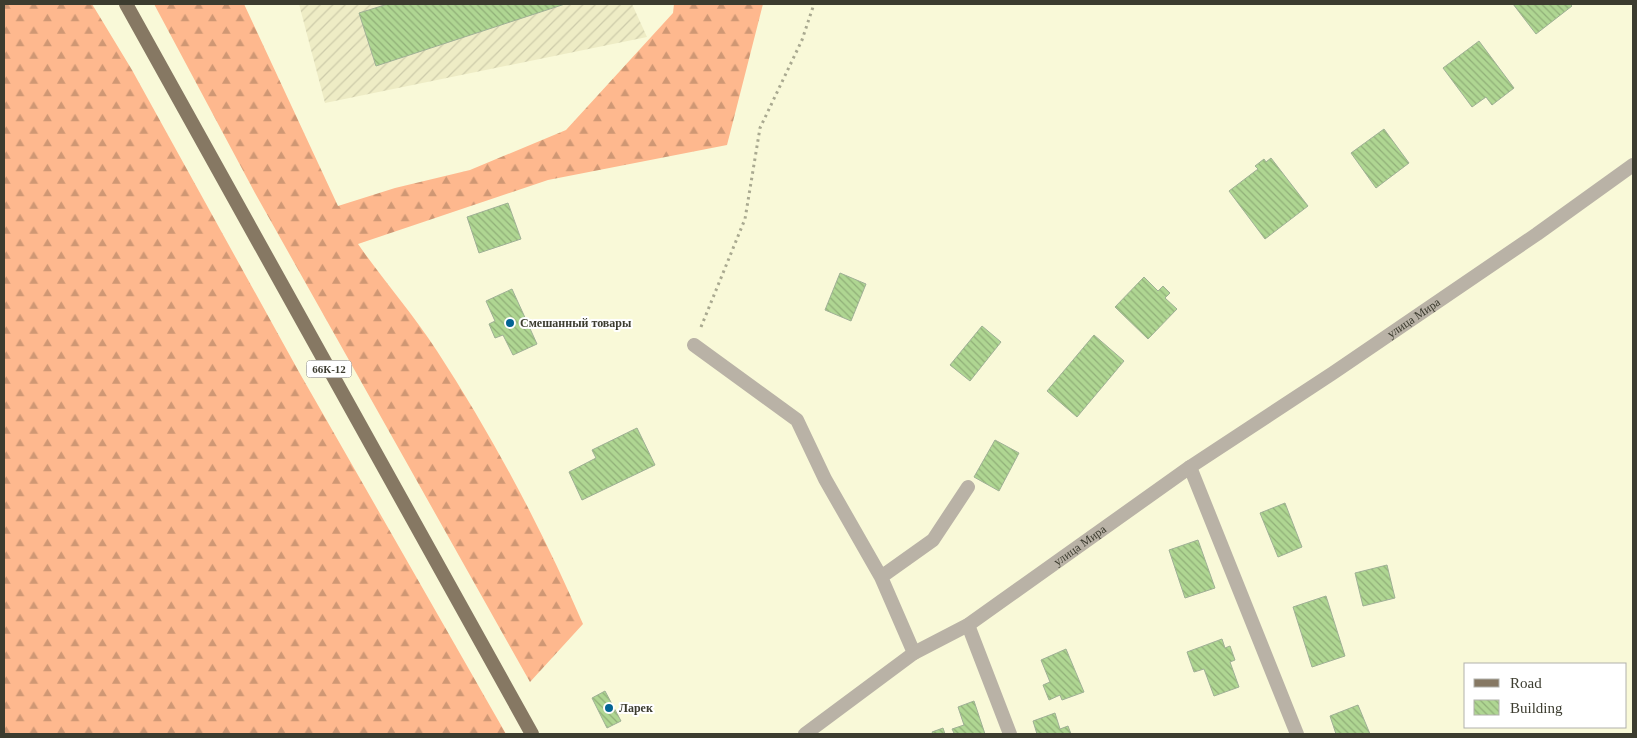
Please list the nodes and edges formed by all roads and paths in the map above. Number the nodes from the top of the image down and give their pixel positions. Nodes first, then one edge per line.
1 (126, 4) edge
2 (814, 4) edge
3 (1633, 165) edge
4 (694, 345) joint
5 (1190, 467) junction
6 (968, 487) dead end
7 (881, 577) junction
8 (968, 625) junction
9 (914, 653) junction
10 (532, 734) edge
11 (805, 734) edge
12 (1010, 734) edge
13 (1297, 734) edge

1 - 10 main road, 66К-12
2 - 4 path
3 - 5 street, улица Мира
4 - 7 street
5 - 8 street, улица Мира
5 - 13 street
6 - 7 street
7 - 9 street
8 - 9 street, улица Мира
8 - 12 street
9 - 11 street, улица Мира

